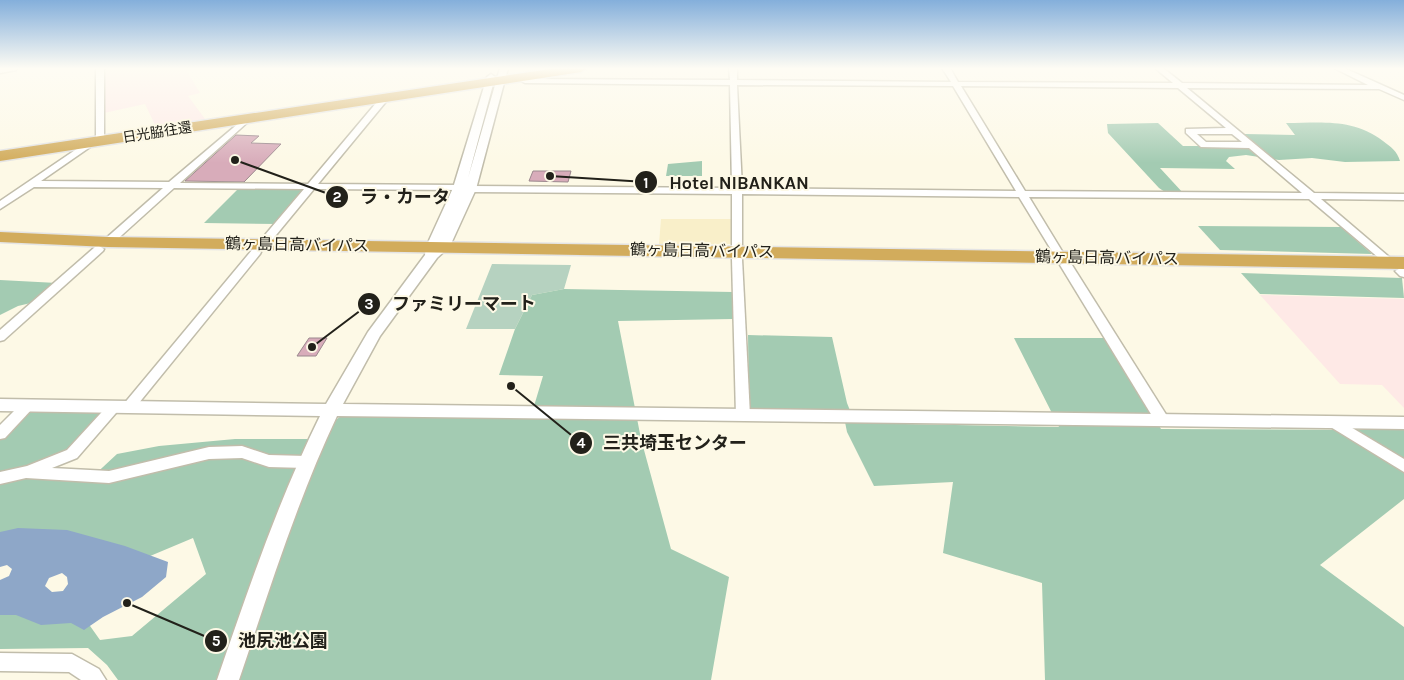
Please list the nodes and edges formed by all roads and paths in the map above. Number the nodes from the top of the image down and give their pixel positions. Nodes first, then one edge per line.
1 (98, 100) edge
2 (374, 100) edge
3 (384, 100) edge
4 (491, 100) edge
5 (734, 100) edge
6 (965, 100) edge
7 (1196, 100) edge
8 (246, 119) junction
9 (1234, 131) junction
10 (95, 142) junction
11 (1252, 146) junction
12 (0, 156) edge
13 (32, 184) junction
14 (171, 186) junction
15 (311, 187) junction
16 (464, 188) junction
17 (737, 190) junction
18 (1022, 194) junction
19 (1313, 196) junction
20 (1404, 197) edge
21 (0, 206) edge
22 (0, 237) edge
23 (0, 245) edge
24 (104, 245) junction
25 (259, 248) junction
26 (436, 249) junction
27 (737, 255) junction
28 (1063, 261) junction
29 (1400, 268) edge
30 (0, 338) edge
31 (0, 405) edge
32 (28, 405) junction
33 (123, 406) junction
34 (331, 410) junction
35 (743, 416) junction
36 (1162, 420) junction
37 (1334, 422) junction
38 (1404, 423) edge
39 (0, 434) edge
40 (306, 462) junction
41 (1404, 466) edge
42 (26, 472) junction
43 (0, 478) edge
44 (0, 662) edge
45 (96, 680) edge
46 (228, 680) edge

1 - 10 street
2 - 8 highway, 日光脇往還
3 - 15 street
4 - 16 street
5 - 17 street
6 - 18 street
7 - 9 street
8 - 10 highway, 日光脇往還
8 - 14 street
9 - 11 street
9 - 11 street
10 - 12 highway, 日光脇往還
10 - 13 street
11 - 19 street
13 - 14 street
13 - 21 street
14 - 15 street
14 - 24 street
15 - 16 street
15 - 25 street
16 - 17 street
16 - 26 street
17 - 18 street
17 - 27 street
18 - 19 street
18 - 28 street
19 - 20 street
19 - 29 street
22 - 24 highway, 鶴ヶ島日高バイパス
23 - 24 highway, 鶴ヶ島日高バイパス
24 - 25 highway, 鶴ヶ島日高バイパス
24 - 30 street
25 - 26 highway, 鶴ヶ島日高バイパス
25 - 33 street
26 - 27 highway, 鶴ヶ島日高バイパス
26 - 34 street
27 - 28 highway, 鶴ヶ島日高バイパス
27 - 35 street
28 - 29 highway, 鶴ヶ島日高バイパス
28 - 36 street
31 - 32 street
32 - 33 street
32 - 39 street
33 - 34 street
33 - 42 street
34 - 35 street
34 - 40 street
35 - 36 street
36 - 37 street
37 - 38 street
37 - 41 street
40 - 42 street
40 - 46 street
42 - 43 street
44 - 45 street

